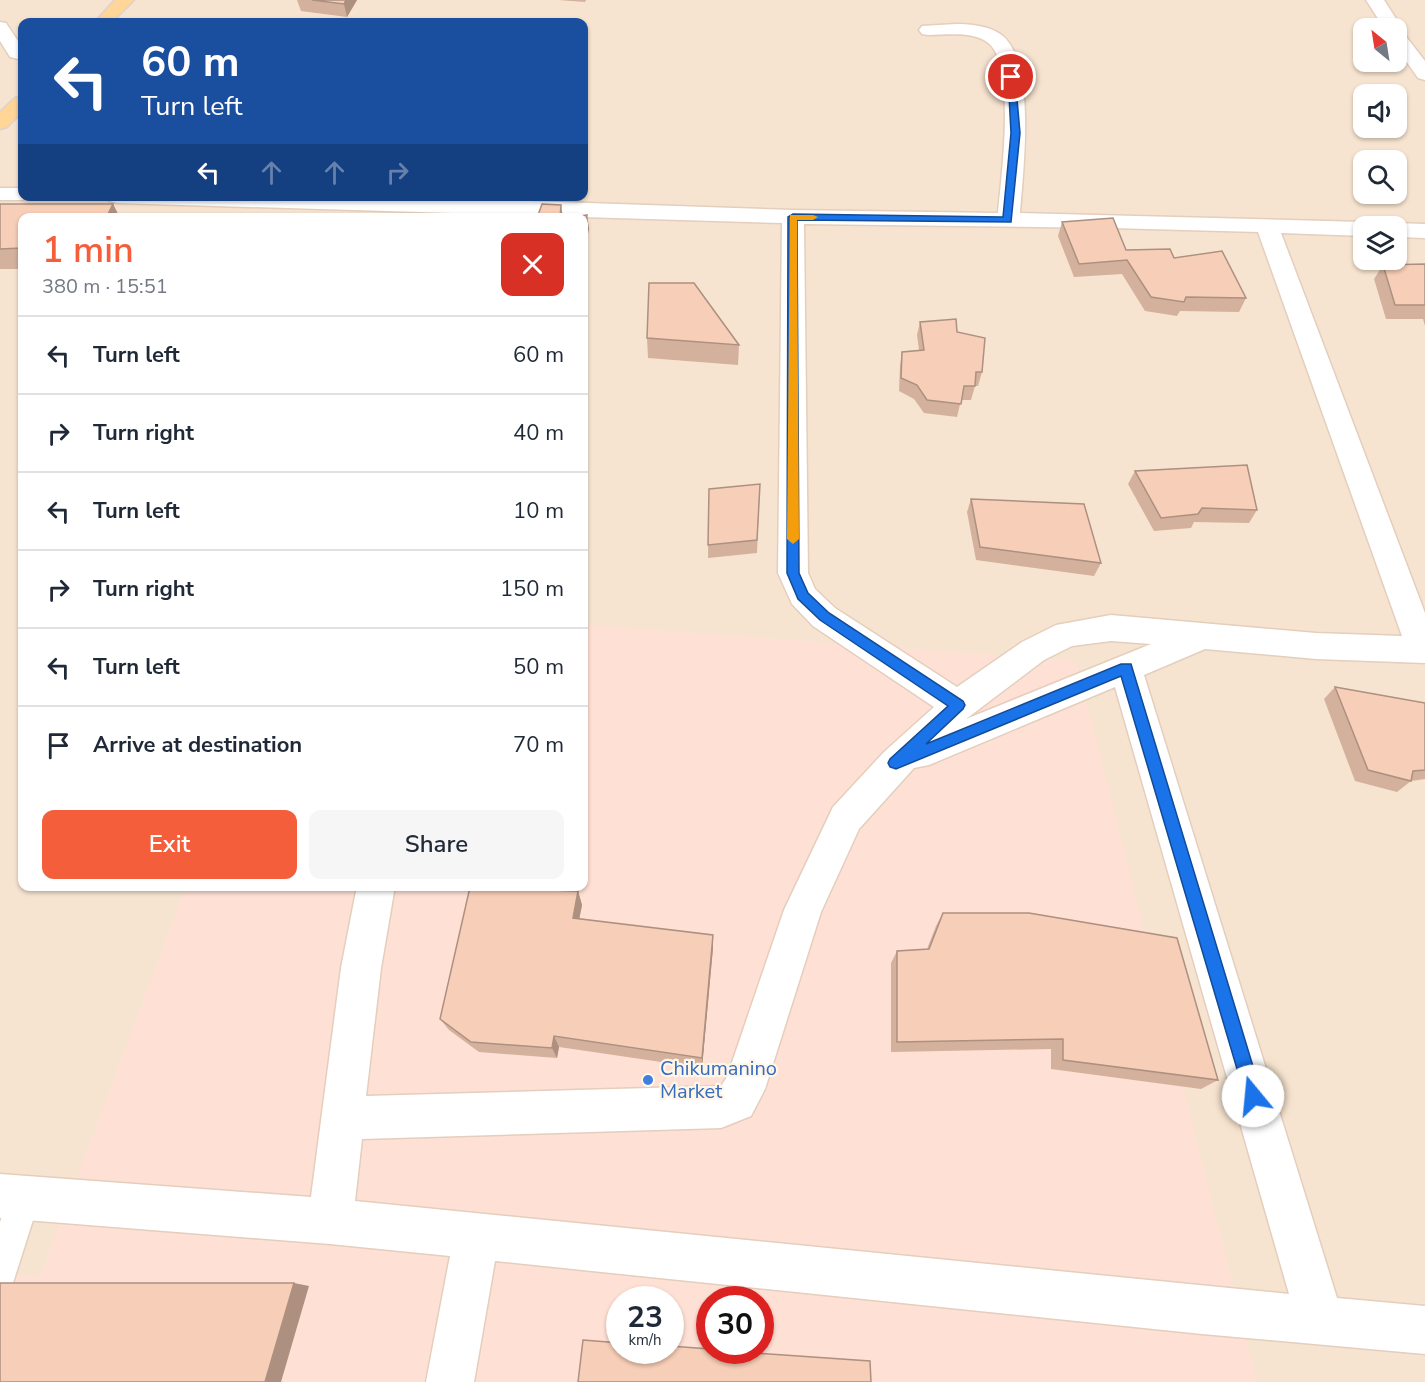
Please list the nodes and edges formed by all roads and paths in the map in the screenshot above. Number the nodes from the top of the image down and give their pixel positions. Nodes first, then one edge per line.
1 (125, 0) edge
2 (1375, 0) edge
3 (107, 18) edge
4 (1387, 18) edge
5 (0, 27) edge
6 (928, 30) dead end
7 (1407, 49) edge
8 (18, 53) edge
9 (1425, 74) edge
10 (18, 106) edge
11 (0, 123) edge
12 (0, 194) edge
13 (18, 194) edge
14 (229, 201) edge
15 (452, 211) edge
16 (566, 213) edge
17 (588, 213) edge
18 (793, 217) junction
19 (1008, 220) junction
20 (1267, 226) junction
21 (1353, 229) edge
22 (1407, 230) edge
23 (1425, 231) edge
24 (1202, 636) junction
25 (1424, 650) edge
26 (1126, 668) junction
27 (958, 705) junction
28 (896, 763) junction
29 (375, 891) edge
30 (342, 1118) junction
31 (12, 1197) edge
32 (330, 1221) junction
33 (477, 1236) junction
34 (0, 1274) edge
35 (1320, 1321) junction
36 (1425, 1330) edge
37 (450, 1382) edge

1 - 3 main road
2 - 4 street
5 - 8 street
6 - 19 street
7 - 9 street
10 - 11 main road
12 - 13 street
14 - 15 street
15 - 16 street
17 - 18 street
18 - 19 street
18 - 27 street
19 - 20 street
20 - 21 street
20 - 25 street
22 - 23 street
24 - 25 street
24 - 26 street
24 - 27 street
26 - 28 street
26 - 35 street
27 - 28 street
28 - 30 street
29 - 30 street
30 - 32 street
31 - 32 street
31 - 34 lane
32 - 33 street
33 - 35 street
33 - 37 street
35 - 36 street

